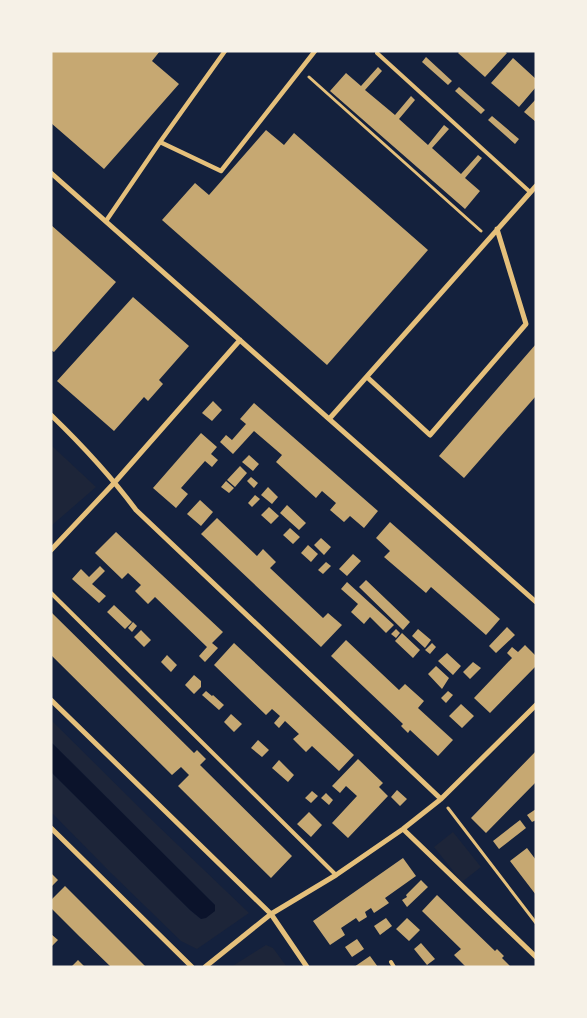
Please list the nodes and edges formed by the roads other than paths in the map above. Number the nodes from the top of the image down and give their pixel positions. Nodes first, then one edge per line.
1 (225, 51) edge
2 (315, 51) edge
3 (377, 53) dead end
4 (160, 142) junction
5 (51, 173) edge
6 (536, 186) edge
7 (530, 192) junction
8 (106, 221) junction
9 (497, 229) junction
10 (240, 340) junction
11 (367, 377) junction
12 (51, 415) edge
13 (330, 418) junction
14 (116, 482) junction
15 (52, 549) edge
16 (51, 593) edge
17 (536, 602) edge
18 (51, 700) edge
19 (536, 705) edge
20 (441, 799) junction
21 (51, 828) edge
22 (403, 828) junction
23 (336, 875) junction
24 (271, 914) junction
25 (536, 957) edge
26 (390, 962) dead end
27 (192, 967) edge
28 (206, 967) edge
29 (307, 967) edge
30 (394, 967) edge

1 - 4 street
2 - 4 street
3 - 7 lane
4 - 8 street
5 - 8 street
6 - 7 street
7 - 9 street
8 - 10 street
9 - 11 street
9 - 11 street
10 - 13 street
10 - 14 street
11 - 13 street
12 - 14 street
13 - 17 street
14 - 15 street
14 - 20 street
16 - 23 lane
18 - 24 street
19 - 20 street
20 - 22 street
21 - 27 street
22 - 23 street
22 - 25 street
23 - 24 street
24 - 28 street
24 - 29 street
26 - 30 lane

